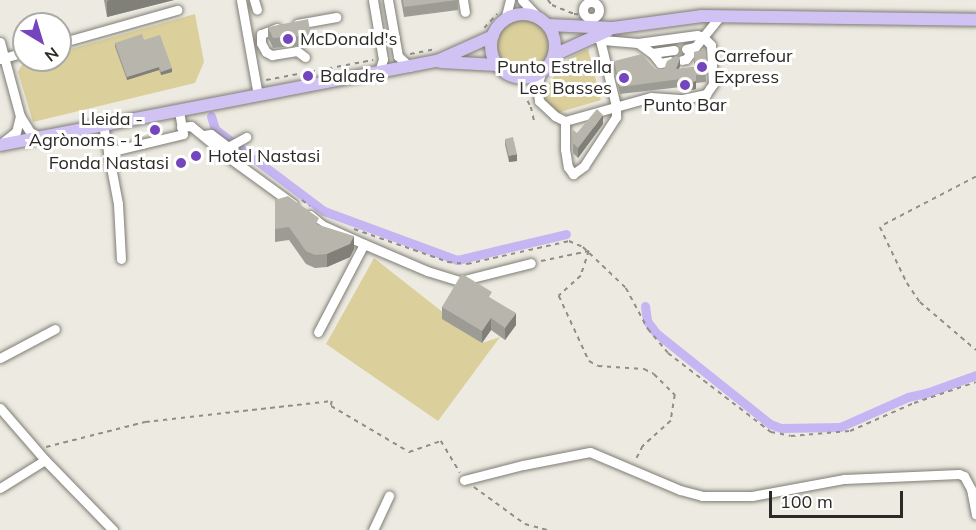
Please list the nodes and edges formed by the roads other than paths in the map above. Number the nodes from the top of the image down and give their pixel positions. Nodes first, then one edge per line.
1 (241, 0) edge
2 (254, 0) edge
3 (373, 0) edge
4 (388, 0) edge
5 (463, 0) edge
6 (510, 0) edge
7 (522, 0) edge
8 (596, 1) edge
9 (177, 10) dead end
10 (257, 10) dead end
11 (465, 12) dead end
12 (584, 15) road end
13 (336, 16) dead end
14 (720, 16) junction
15 (538, 17) junction
16 (505, 20) junction
17 (976, 20) edge
18 (548, 25) junction
19 (613, 28) junction
20 (493, 36) junction
21 (703, 37) junction
22 (72, 39) edge
23 (597, 39) junction
24 (0, 42) edge
25 (638, 43) junction
26 (674, 51) dead end
27 (652, 53) junction
28 (554, 55) junction
29 (304, 57) dead end
30 (2, 59) edge
31 (682, 60) edge
32 (437, 61) junction
33 (670, 61) edge
34 (497, 65) junction
35 (410, 67) junction
36 (379, 72) junction
37 (541, 73) junction
38 (537, 93) junction
39 (258, 95) junction
40 (616, 106) junction
41 (531, 107) road end
42 (179, 111) junction
43 (20, 116) junction
44 (566, 121) junction
45 (103, 125) junction
46 (182, 128) junction
47 (204, 135) junction
48 (40, 137) junction
49 (0, 144) edge
50 (108, 152) junction
51 (242, 157) dead end
52 (364, 244) junction
53 (121, 259) dead end
54 (531, 262) road end
55 (55, 329) dead end
56 (318, 332) dead end
57 (0, 358) edge
58 (0, 408) edge
59 (45, 460) junction
60 (464, 480) road end
61 (0, 488) edge
62 (389, 495) dead end
63 (976, 515) edge
64 (113, 530) edge
65 (373, 530) edge

1 - 39 street
2 - 10 street
3 - 36 street
4 - 35 street
5 - 11 street
6 - 16 street
7 - 15 street
8 - 12 street
9 - 22 street
13 - 29 street
14 - 17 main road
14 - 19 main road
14 - 21 street
15 - 16 main road
15 - 18 main road
16 - 20 main road
18 - 19 main road
18 - 28 main road
19 - 23 main road
20 - 32 main road
20 - 34 main road
21 - 25 street
21 - 31 street
21 - 40 street
23 - 25 street
23 - 28 main road
23 - 40 street
24 - 30 street
25 - 27 street
26 - 27 street
27 - 33 street
28 - 37 main road
30 - 43 street
32 - 34 main road
32 - 35 main road
34 - 37 main road
35 - 36 main road
36 - 39 main road
37 - 38 street
38 - 41 street
38 - 44 street
39 - 42 main road
40 - 44 street
40 - 44 street
42 - 45 main road
42 - 46 street
43 - 48 street
43 - 49 street
45 - 48 main road
45 - 50 street
46 - 47 street
46 - 50 street
47 - 51 street
47 - 52 street
48 - 49 main road
50 - 53 street
52 - 54 street
52 - 56 street
55 - 57 street
58 - 59 street
59 - 61 street
59 - 64 street
60 - 63 street
62 - 65 street

